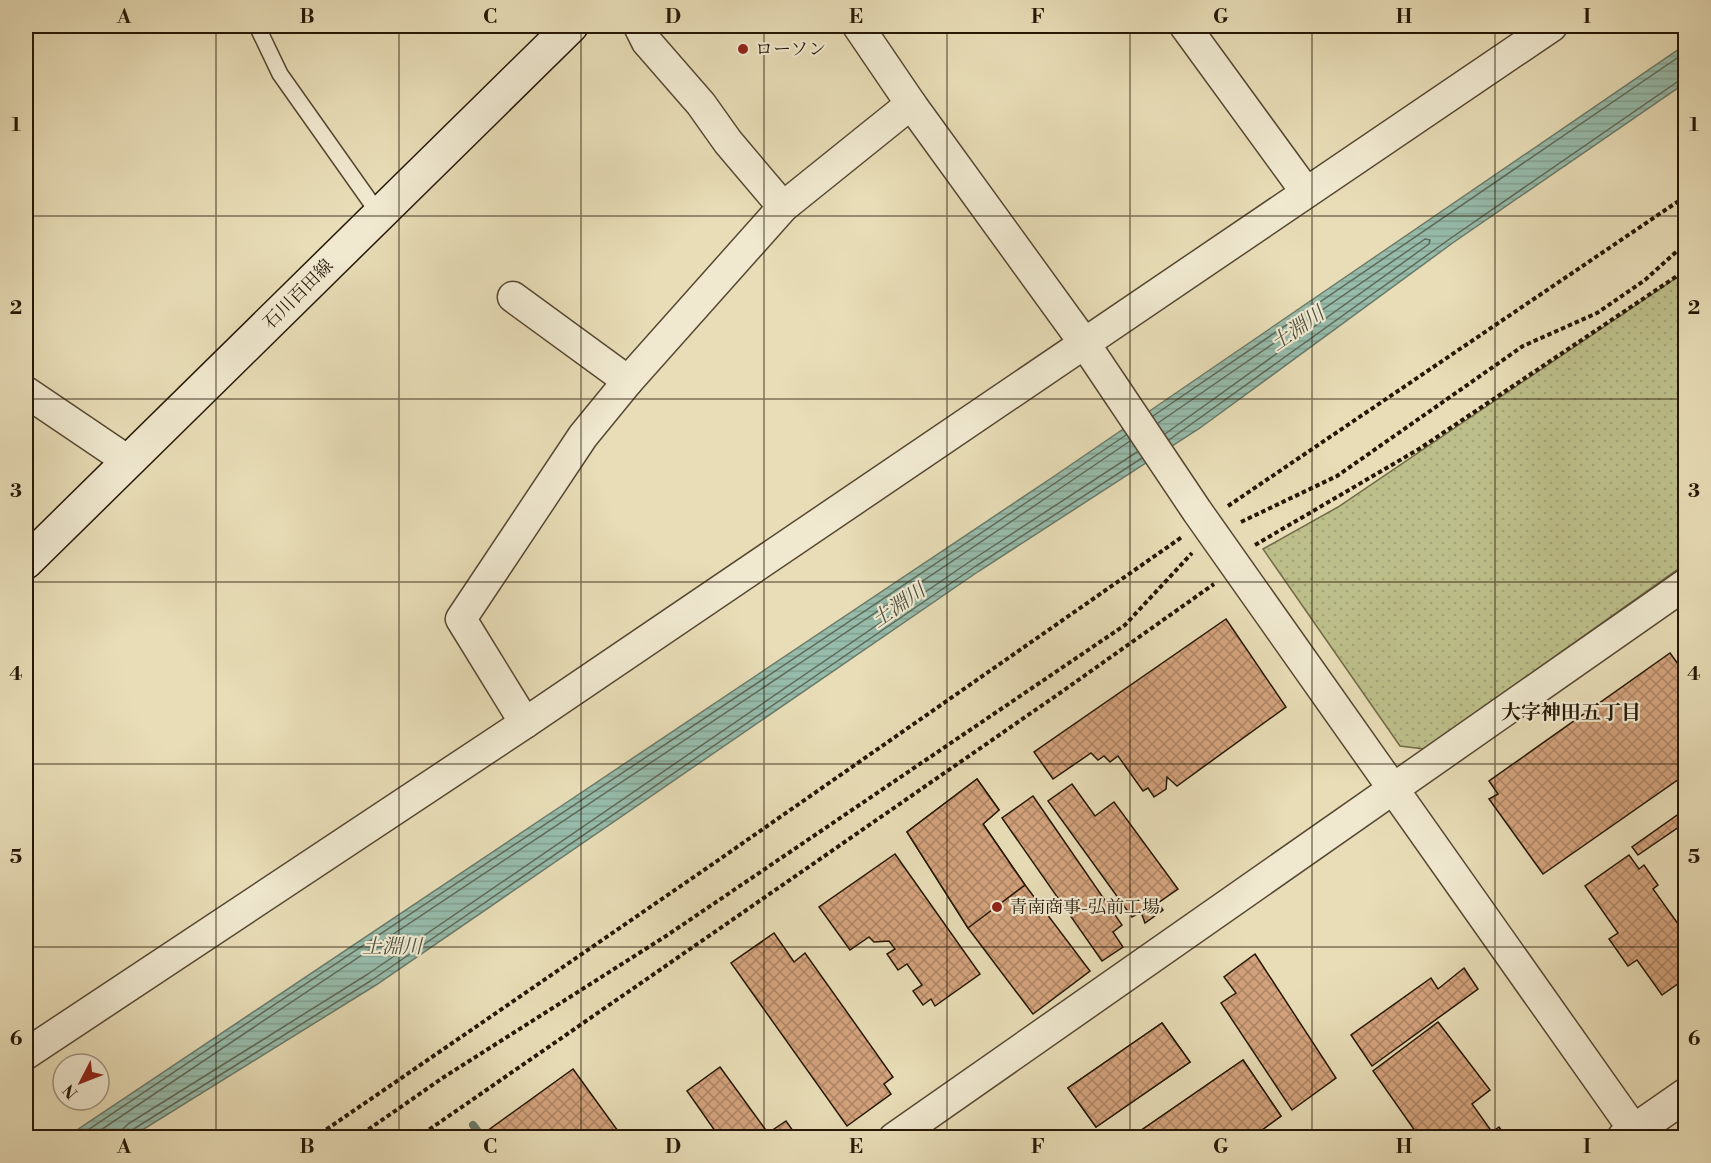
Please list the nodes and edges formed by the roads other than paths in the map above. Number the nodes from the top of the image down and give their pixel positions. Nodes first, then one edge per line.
1 (256, 26) edge
2 (571, 26) edge
3 (639, 26) edge
4 (858, 26) edge
5 (1185, 26) edge
6 (1552, 26) edge
7 (911, 104) junction
8 (1306, 192) junction
9 (783, 207) junction
10 (380, 214) junction
11 (513, 297) dead end
12 (1085, 344) junction
13 (628, 381) junction
14 (26, 392) edge
15 (128, 461) junction
16 (26, 562) edge
17 (1686, 584) edge
18 (525, 723) junction
19 (1394, 789) junction
20 (26, 1054) edge
21 (1686, 1095) edge
22 (1629, 1134) edge
23 (894, 1137) edge

1 - 10 lane
2 - 10 main road, 石川百田線
3 - 9 street
4 - 7 street
5 - 8 street
6 - 8 street
7 - 9 street
7 - 12 street
8 - 12 street
9 - 13 street
10 - 15 main road, 石川百田線
11 - 13 street
12 - 18 street
12 - 19 street
13 - 18 street
14 - 15 street
15 - 16 main road, 石川百田線
17 - 19 street
18 - 20 street
19 - 22 street
19 - 23 street
21 - 22 main road

